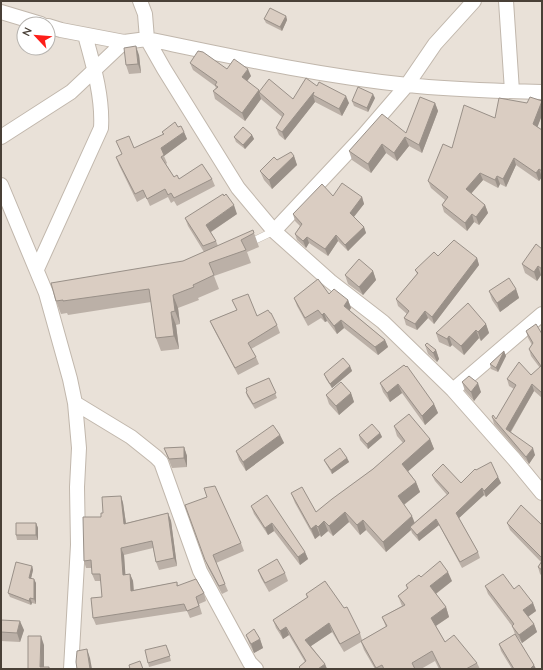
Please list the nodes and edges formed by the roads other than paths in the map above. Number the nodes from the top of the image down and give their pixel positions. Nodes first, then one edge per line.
1 (154, 1) edge
2 (474, 1) edge
3 (506, 1) edge
4 (142, 8) edge
5 (1, 12) edge
6 (16, 17) edge
7 (56, 28) edge
8 (85, 35) junction
9 (147, 39) junction
10 (124, 42) junction
11 (94, 70) junction
12 (407, 85) junction
13 (512, 91) junction
14 (542, 92) edge
15 (1, 137) edge
16 (1, 185) edge
17 (274, 231) junction
18 (240, 247) edge
19 (37, 269) junction
20 (542, 314) edge
21 (453, 390) junction
22 (75, 403) junction
23 (542, 493) edge
24 (71, 669) edge
25 (256, 669) edge

1 - 4 street
2 - 12 street
3 - 13 street
4 - 9 street
5 - 6 street
7 - 8 street
8 - 10 street
8 - 11 street
9 - 10 street
9 - 12 street
9 - 17 street
10 - 11 street
11 - 15 street
11 - 19 street
12 - 13 street
12 - 17 street
13 - 14 street
16 - 19 street
17 - 18 lane
17 - 21 street
19 - 22 street
20 - 21 street
21 - 23 street
22 - 24 street
22 - 25 street

